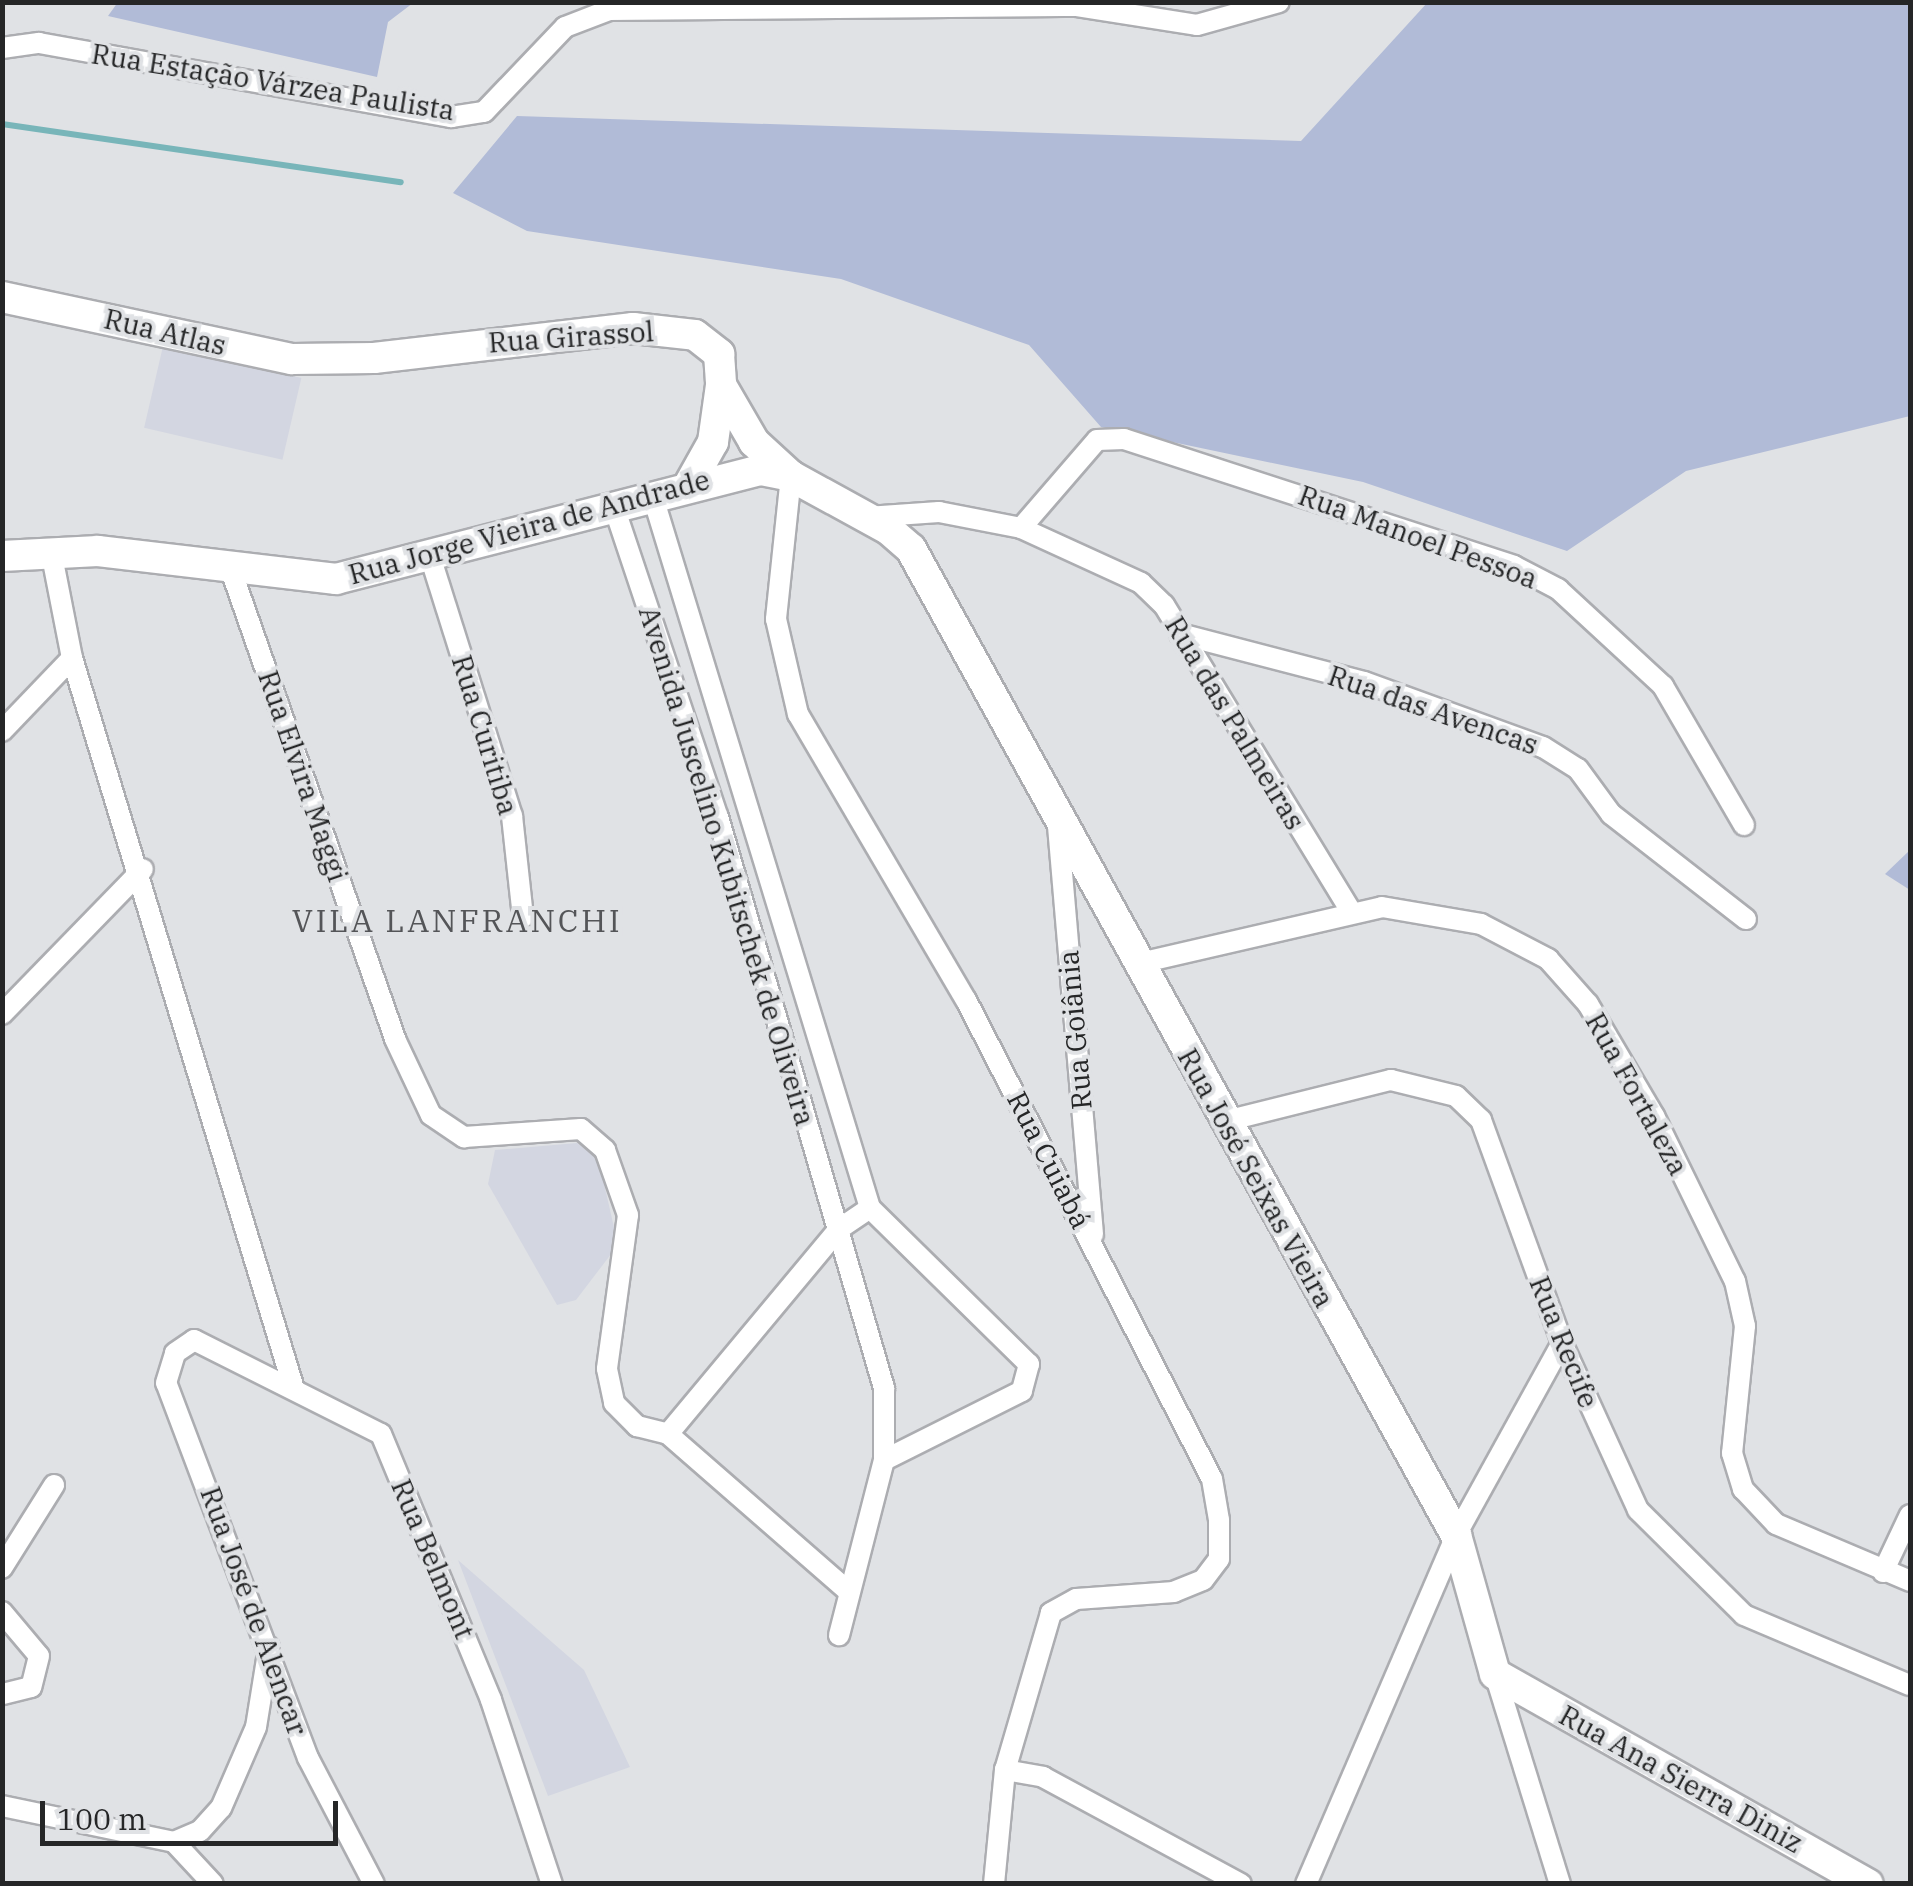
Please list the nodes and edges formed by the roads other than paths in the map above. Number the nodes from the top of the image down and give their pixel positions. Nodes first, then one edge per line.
1 (1278, 2) edge
2 (1078, 4) edge
3 (2, 48) edge
4 (2, 297) edge
5 (328, 360) joint
6 (721, 385) junction
7 (791, 476) junction
8 (690, 484) junction
9 (652, 494) junction
10 (613, 504) junction
11 (867, 517) junction
12 (1021, 528) junction
13 (51, 551) junction
14 (2, 556) edge
15 (430, 556) junction
16 (232, 572) junction
17 (1180, 634) junction
18 (72, 658) junction
19 (2, 731) edge
20 (750, 804) junction
21 (1057, 814) junction
22 (718, 817) junction
23 (1744, 825) dead end
24 (142, 868) junction
25 (1349, 908) junction
26 (523, 916) dead end
27 (1746, 919) dead end
28 (1140, 963) junction
29 (2, 1014) edge
30 (1222, 1122) junction
31 (870, 1208) junction
32 (838, 1229) junction
33 (1094, 1246) junction
34 (194, 1340) joint
35 (1562, 1344) junction
36 (294, 1389) junction
37 (668, 1434) junction
38 (884, 1460) junction
39 (54, 1485) dead end
40 (1910, 1515) edge
41 (1456, 1535) junction
42 (2, 1568) edge
43 (1884, 1572) junction
44 (1910, 1581) edge
45 (849, 1592) junction
46 (2, 1612) edge
47 (838, 1635) dead end
48 (270, 1640) junction
49 (1495, 1674) junction
50 (1910, 1685) edge
51 (2, 1694) edge
52 (1005, 1770) junction
53 (2, 1806) edge
54 (174, 1842) junction
55 (213, 1884) edge
56 (374, 1884) edge
57 (552, 1884) edge
58 (994, 1884) edge
59 (1241, 1884) edge
60 (1306, 1884) edge
61 (1560, 1884) edge
62 (1868, 1884) edge

1 - 2 street, Rua Estação Várzea Paulista
2 - 3 street, Rua Estação Várzea Paulista
4 - 5 street, Rua Atlas
5 - 6 street, Rua Girassol
6 - 7 street, Rua Girassol
6 - 8 street
7 - 8 street, Rua Jorge Vieira de Andrade
7 - 11 street, Rua Jorge Vieira de Andrade
7 - 33 street, Rua Cuiabá
8 - 9 street, Rua Jorge Vieira de Andrade
9 - 10 street, Rua Jorge Vieira de Andrade
9 - 20 street, Avenida Juscelino Kubitschek de Oliveira
10 - 15 street, Rua Jorge Vieira de Andrade
10 - 22 street, Avenida Juscelino Kubitschek de Oliveira
11 - 12 street, Rua das Palmeiras
11 - 21 street, Rua José Seixas Vieira
12 - 17 street, Rua das Palmeiras
12 - 23 street, Rua Manoel Pessoa
13 - 14 street, Rua Jorge Vieira de Andrade
13 - 16 street, Rua Jorge Vieira de Andrade
13 - 18 street
15 - 16 street, Rua Jorge Vieira de Andrade
15 - 26 street, Rua Curitiba
16 - 37 street, Rua Elvira Maggi
17 - 25 street, Rua das Palmeiras
17 - 27 street, Rua das Avencas
18 - 19 street
18 - 24 street
20 - 22 street
20 - 31 street, Avenida Juscelino Kubitschek de Oliveira
21 - 28 street, Rua José Seixas Vieira
21 - 33 street, Rua Goiânia
22 - 32 street, Avenida Juscelino Kubitschek de Oliveira
24 - 29 street
24 - 36 street
25 - 28 street, Rua Fortaleza
25 - 43 street, Rua Fortaleza
28 - 30 street, Rua José Seixas Vieira
30 - 35 street, Rua Recife
30 - 41 street, Rua José Seixas Vieira
31 - 32 street
31 - 38 street
32 - 37 street
32 - 38 street, Avenida Juscelino Kubitschek de Oliveira
33 - 52 street, Rua Cuiabá
34 - 36 street, Rua Belmont
34 - 48 street, Rua José de Alencar
35 - 41 street
35 - 50 street, Rua Recife
36 - 57 street, Rua Belmont
37 - 45 street, Rua Elvira Maggi
38 - 45 street, Avenida Juscelino Kubitschek de Oliveira
39 - 42 street
40 - 43 street
41 - 49 street, Rua José Seixas Vieira
41 - 60 street
43 - 44 street, Rua Fortaleza
45 - 47 street, Avenida Juscelino Kubitschek de Oliveira
46 - 51 street
48 - 54 street
48 - 56 street, Rua José de Alencar
49 - 61 street, Rua José Seixas Vieira
49 - 62 street, Rua Ana Sierra Diniz
52 - 58 street
52 - 59 street
53 - 54 street
54 - 55 street

